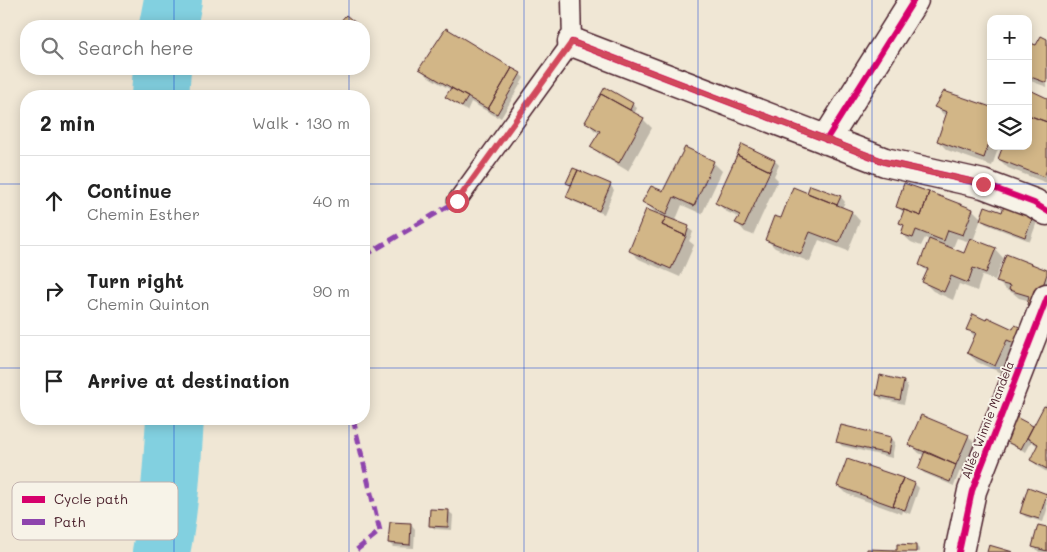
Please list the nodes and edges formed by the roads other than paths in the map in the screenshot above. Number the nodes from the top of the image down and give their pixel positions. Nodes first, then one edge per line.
1 (571, 0) edge
2 (914, 0) edge
3 (572, 42) junction
4 (826, 140) junction
5 (457, 201) dead end
6 (1047, 211) edge
7 (1047, 298) edge
8 (959, 552) edge

1 - 3 lane
2 - 4 street
3 - 4 street
3 - 5 lane
4 - 6 street
7 - 8 street, Allée Winnie Mandela

